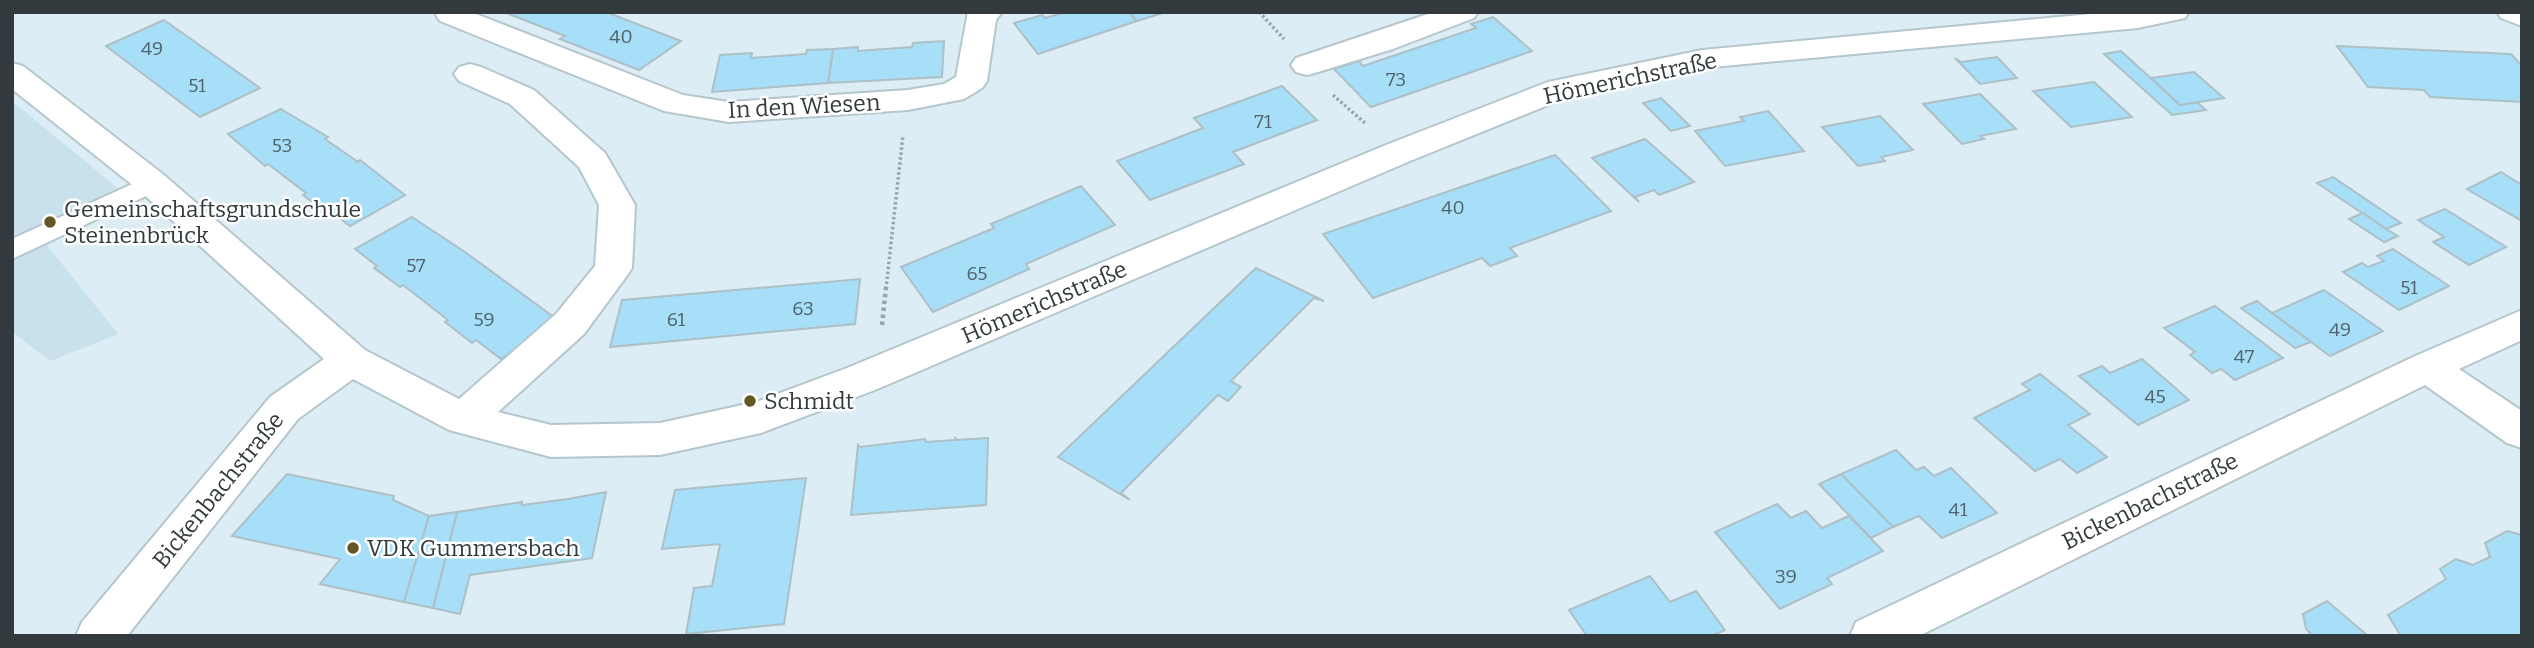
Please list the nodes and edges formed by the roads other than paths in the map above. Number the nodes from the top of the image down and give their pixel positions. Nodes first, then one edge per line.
1 (986, 12) edge
2 (1463, 12) edge
3 (2174, 12) edge
4 (2512, 12) edge
5 (449, 13) edge
6 (2522, 17) edge
7 (1307, 65) dead end
8 (12, 73) edge
9 (470, 75) dead end
10 (152, 183) junction
11 (12, 250) edge
12 (2522, 324) edge
13 (351, 360) junction
14 (2427, 367) junction
15 (463, 419) junction
16 (2522, 432) edge
17 (99, 636) edge
18 (1873, 636) edge

1 - 5 street, In den Wiesen
2 - 7 street
3 - 15 street, Hömerichstraße
4 - 6 street
8 - 10 street, Hömerichstraße
9 - 15 street
10 - 11 lane
10 - 13 street, Hömerichstraße
12 - 14 street, Bickenbachstraße
13 - 15 street, Hömerichstraße
13 - 17 street, Bickenbachstraße
14 - 16 street
14 - 18 street, Bickenbachstraße

